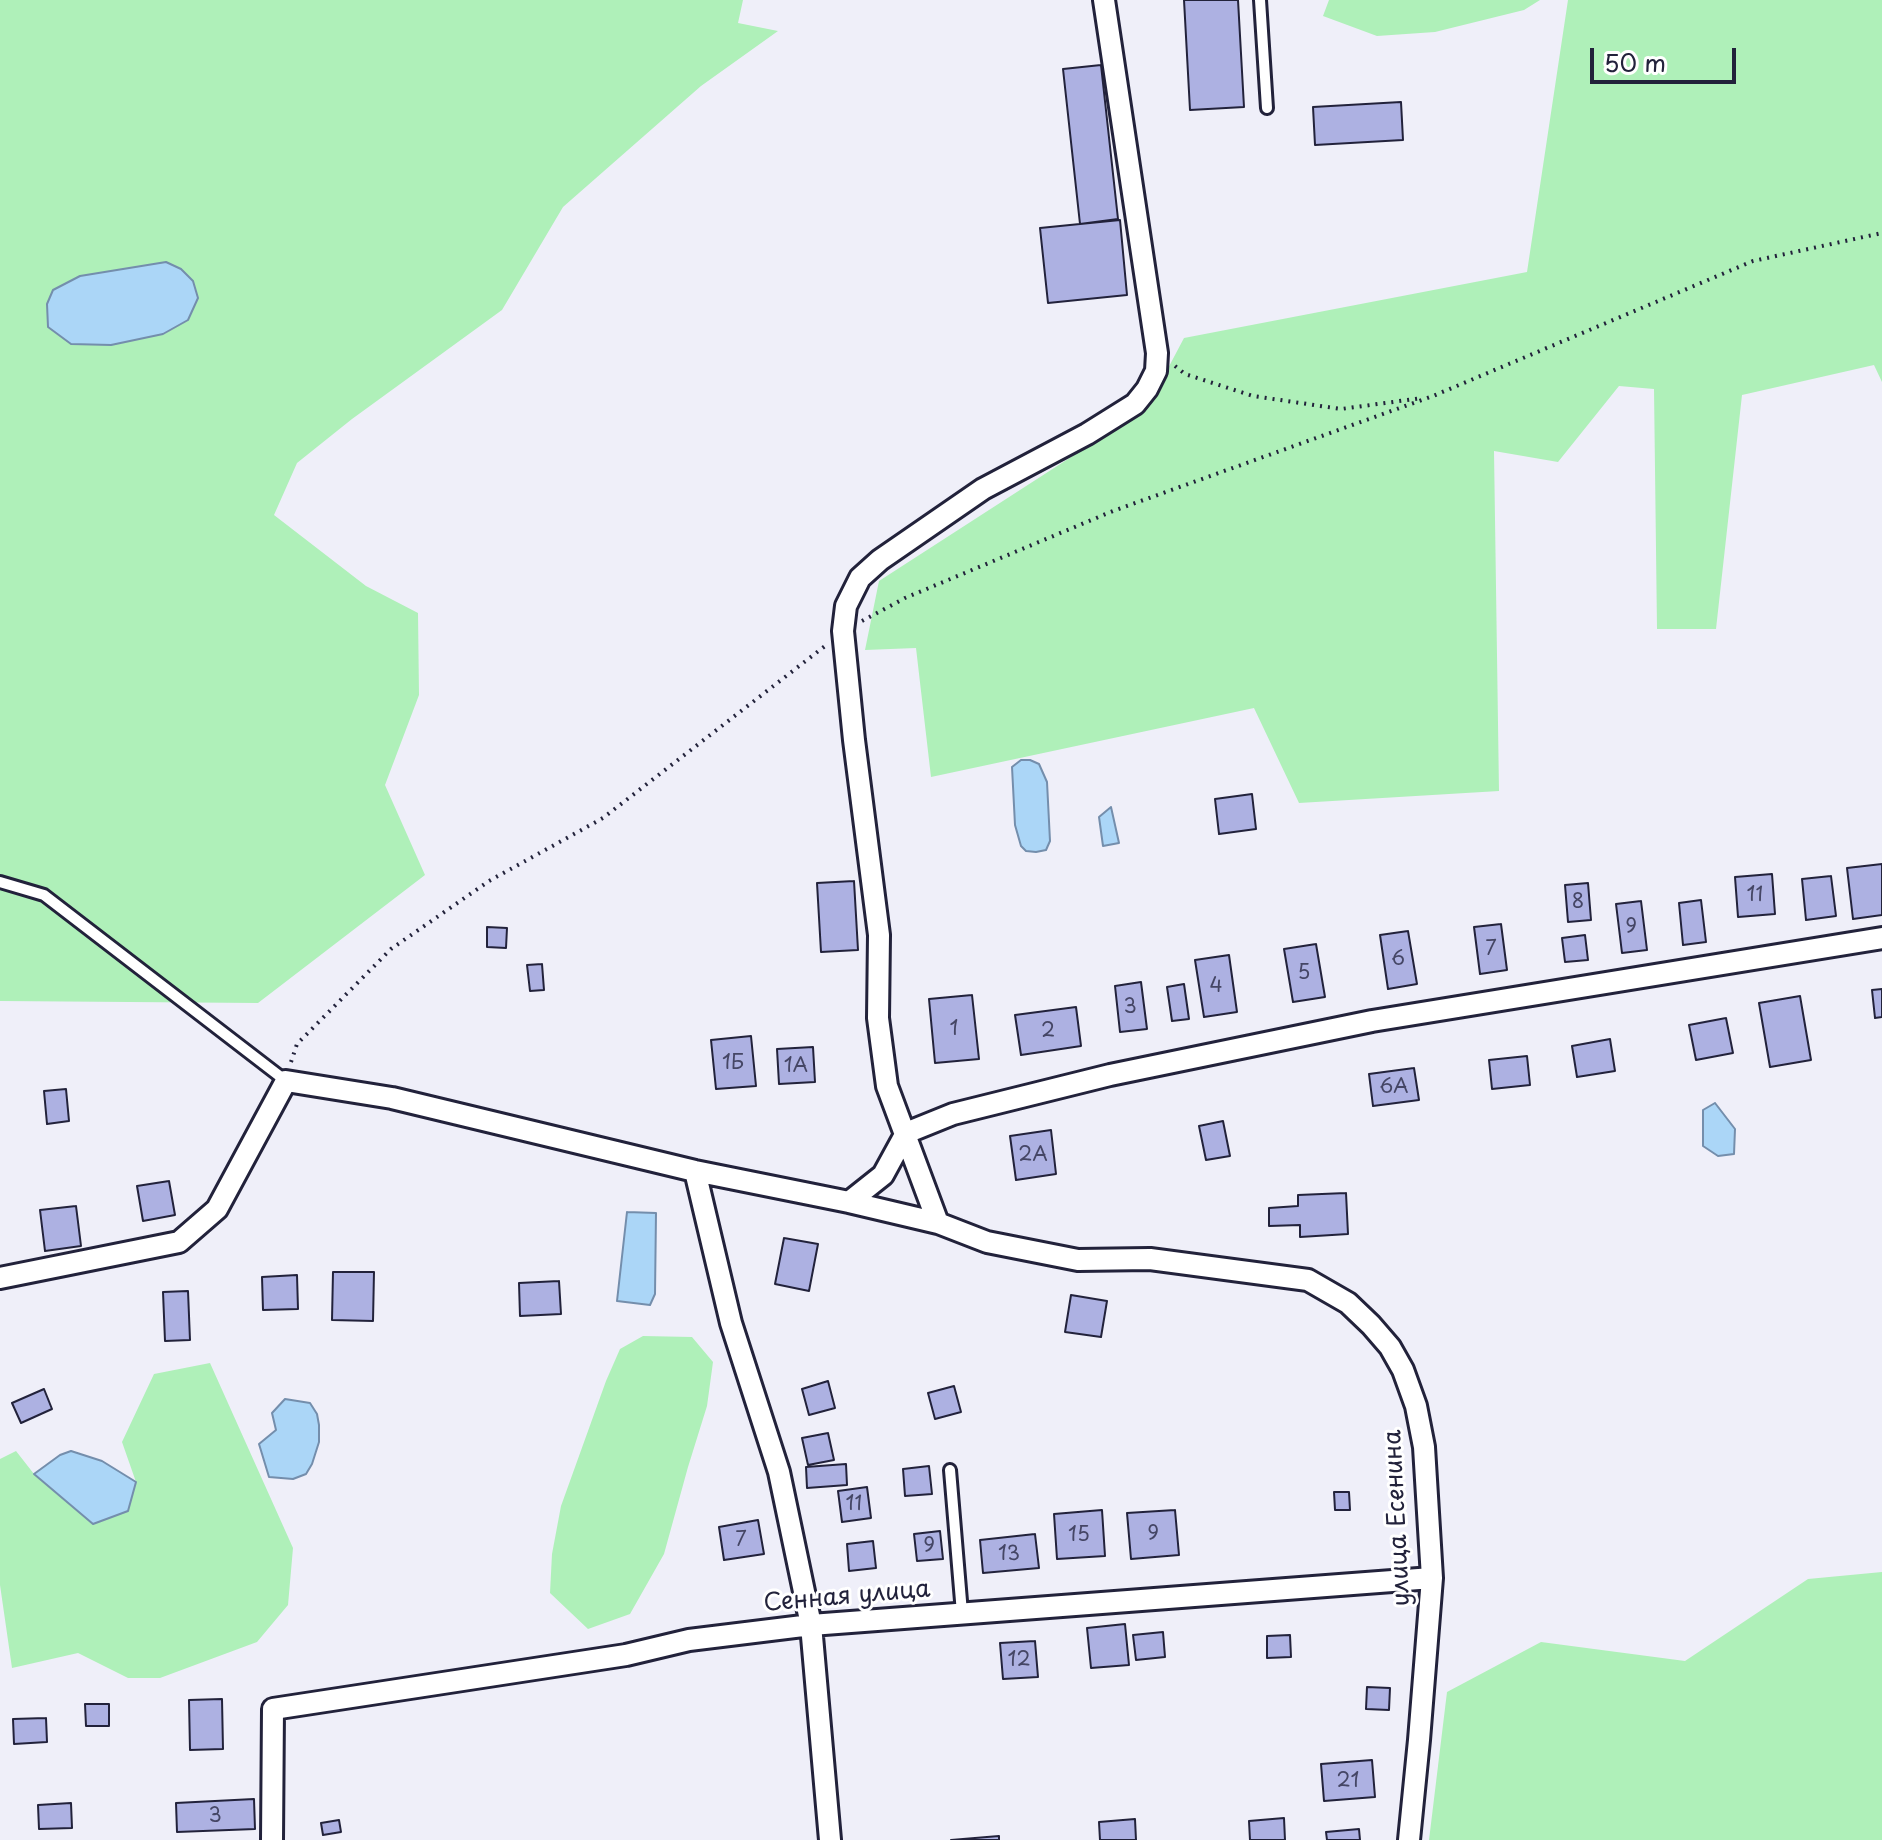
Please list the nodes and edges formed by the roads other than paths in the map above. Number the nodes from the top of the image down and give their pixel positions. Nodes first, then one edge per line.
1 (1104, 0) edge
2 (1260, 0) edge
3 (1267, 108) dead end
4 (0, 882) edge
5 (1882, 938) edge
6 (286, 1081) junction
7 (906, 1133) junction
8 (695, 1171) junction
9 (849, 1202) junction
10 (938, 1223) junction
11 (0, 1278) edge
12 (950, 1470) dead end
13 (1432, 1578) junction
14 (962, 1613) junction
15 (811, 1625) junction
16 (272, 1840) edge
17 (830, 1840) edge
18 (1409, 1840) edge

1 - 7 street
2 - 3 lane
4 - 6 lane
5 - 7 street
6 - 8 street, улица Есенина
6 - 11 street
7 - 9 street
7 - 10 street
8 - 9 street, улица Есенина
8 - 15 street
9 - 10 street, улица Есенина
10 - 13 street, улица Есенина
12 - 14 lane
13 - 14 street, Сенная улица
13 - 18 street, улица Есенина
14 - 15 street, Сенная улица
15 - 16 street, Сенная улица
15 - 17 street

